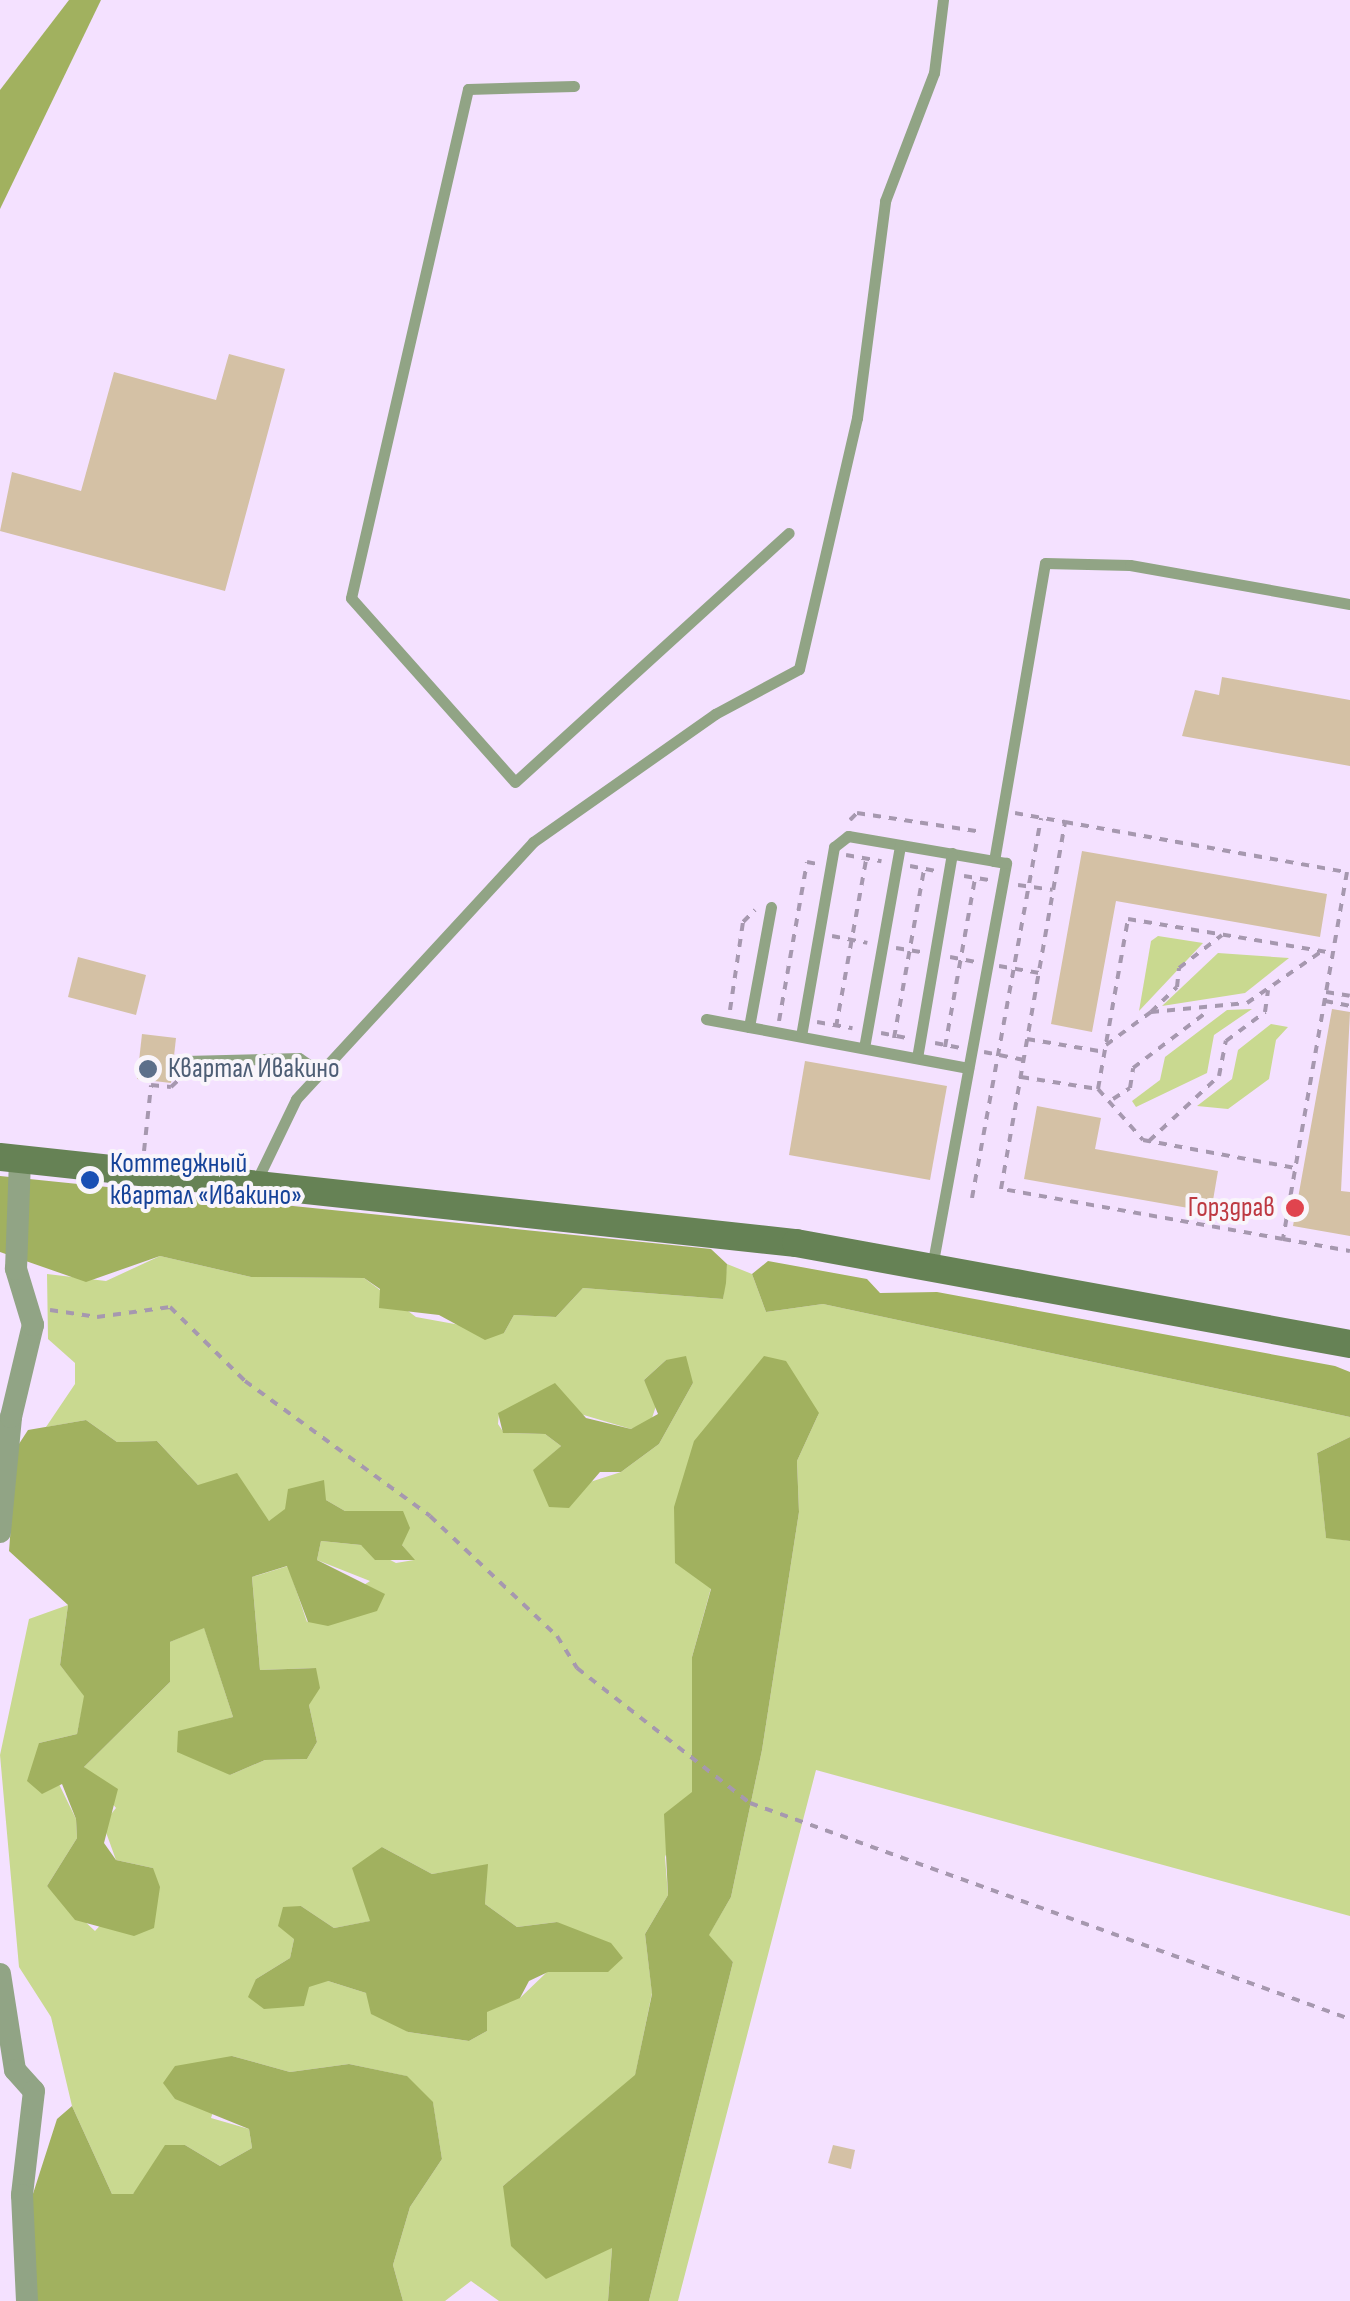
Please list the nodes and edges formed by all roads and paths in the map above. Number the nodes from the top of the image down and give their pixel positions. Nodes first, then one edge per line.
1 (943, 0) edge
2 (574, 86) dead end
3 (789, 533) dead end
4 (1350, 604) edge
5 (877, 816) dead end
6 (1041, 818) dead end
7 (931, 826) dead end
8 (982, 835) dead end
9 (873, 840) junction
10 (900, 845) junction
11 (928, 850) junction
12 (952, 854) junction
13 (978, 858) junction
14 (994, 861) junction
15 (1348, 871) edge
16 (771, 908) dead end
17 (768, 925) junction
18 (819, 934) junction
19 (1222, 935) junction
20 (852, 940) junction
21 (882, 946) junction
22 (910, 950) junction
23 (1322, 951) junction
24 (1333, 953) junction
25 (934, 955) junction
26 (960, 959) junction
27 (987, 964) junction
28 (1014, 968) junction
29 (1039, 973) junction
30 (1268, 988) junction
31 (1326, 992) junction
32 (1350, 996) edge
33 (1324, 1001) junction
34 (1350, 1006) edge
35 (1210, 1010) junction
36 (1151, 1012) junction
37 (706, 1020) dead end
38 (748, 1027) junction
39 (801, 1036) junction
40 (1027, 1039) junction
41 (834, 1042) junction
42 (1106, 1045) junction
43 (864, 1048) junction
44 (1104, 1052) junction
45 (891, 1053) junction
46 (917, 1058) junction
47 (185, 1061) joint
48 (942, 1063) junction
49 (968, 1068) junction
50 (320, 1072) junction
51 (1021, 1077) junction
52 (1098, 1089) junction
53 (1113, 1100) junction
54 (1149, 1141) junction
55 (144, 1151) dead end
56 (10, 1158) edge
57 (1296, 1168) junction
58 (255, 1184) junction
59 (972, 1198) dead end
60 (1283, 1239) junction
61 (1350, 1251) edge
62 (932, 1268) junction
63 (31, 1306) junction
64 (1350, 1344) edge
65 (0, 1532) edge
66 (0, 1974) edge
67 (1350, 2019) edge
68 (26, 2301) edge

1 - 50 lane
2 - 3 lane
4 - 14 lane
5 - 9 path
6 - 28 path
7 - 11 path
8 - 13 path
9 - 10 lane
9 - 18 lane
9 - 20 path
10 - 11 lane
10 - 21 lane
11 - 12 lane
11 - 22 path
12 - 13 lane
12 - 25 lane
13 - 14 lane
13 - 26 path
14 - 27 lane
15 - 24 path
15 - 29 path
16 - 17 lane
17 - 18 path
17 - 38 lane
18 - 20 path
18 - 39 lane
19 - 23 path
19 - 36 path
19 - 42 path
20 - 21 path
20 - 41 path
21 - 22 path
21 - 43 lane
22 - 25 path
22 - 45 path
23 - 24 path
23 - 30 path
24 - 31 path
25 - 26 path
25 - 46 lane
26 - 27 path
26 - 48 path
27 - 28 path
27 - 49 lane
28 - 29 path
28 - 59 path
29 - 40 path
30 - 35 path
30 - 54 path
31 - 32 path
31 - 33 path
33 - 34 path
33 - 57 path
35 - 36 path
35 - 53 path
36 - 42 path
37 - 38 lane
38 - 39 lane
39 - 41 lane
40 - 44 path
40 - 51 path
41 - 43 lane
42 - 44 path
43 - 45 lane
44 - 52 path
45 - 46 lane
46 - 48 lane
47 - 50 lane
47 - 55 path
48 - 49 lane
49 - 62 lane
50 - 58 lane
51 - 52 path
51 - 60 path
52 - 53 path
53 - 54 path
54 - 57 path
56 - 58 main road
56 - 63 street
57 - 60 path
58 - 62 main road
60 - 61 path
62 - 64 main road
63 - 65 street
63 - 67 path
66 - 68 street

